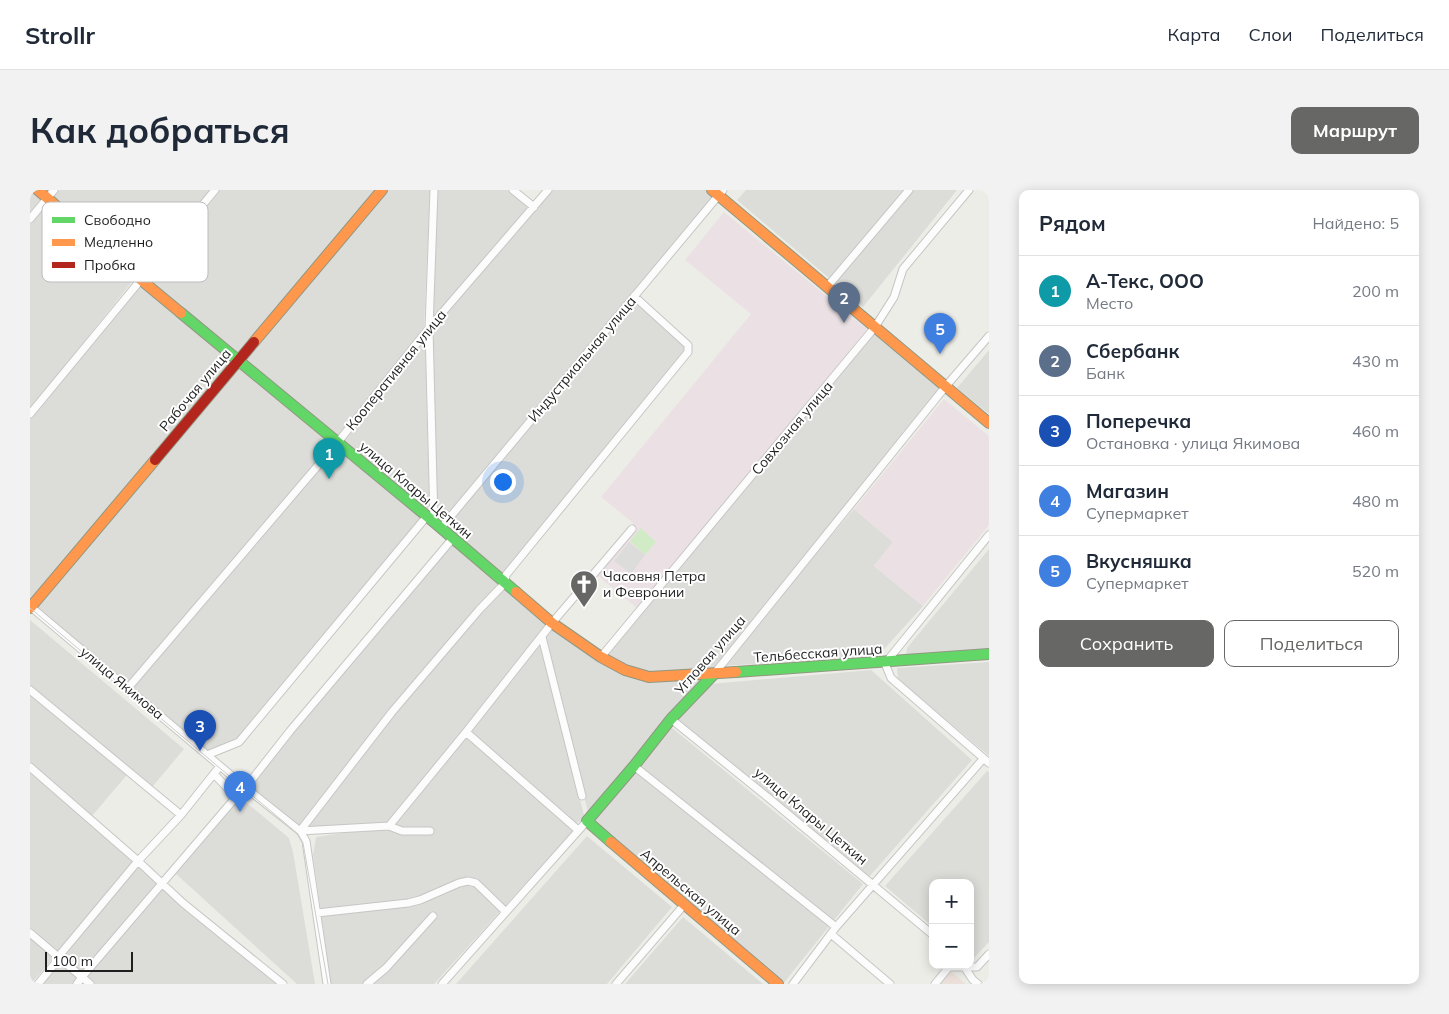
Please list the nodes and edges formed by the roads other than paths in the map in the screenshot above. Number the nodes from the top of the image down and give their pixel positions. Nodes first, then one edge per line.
1 (38, 190) edge
2 (215, 190) edge
3 (382, 190) edge
4 (434, 190) edge
5 (513, 190) edge
6 (548, 190) edge
7 (908, 190) edge
8 (968, 190) edge
9 (718, 192) edge
10 (51, 194) edge
11 (205, 202) edge
12 (42, 204) edge
13 (534, 207) junction
14 (30, 218) edge
15 (138, 282) edge
16 (144, 282) edge
17 (827, 287) junction
18 (634, 296) junction
19 (875, 327) junction
20 (429, 328) junction
21 (989, 336) edge
22 (239, 360) junction
23 (946, 386) junction
24 (30, 414) edge
25 (989, 423) edge
26 (338, 442) junction
27 (434, 522) junction
28 (632, 529) dead end
29 (989, 536) edge
30 (453, 538) junction
31 (506, 579) junction
32 (31, 608) edge
33 (552, 623) junction
34 (542, 638) junction
35 (989, 654) edge
36 (601, 657) junction
37 (886, 661) junction
38 (714, 674) junction
39 (649, 676) joint
40 (128, 688) junction
41 (30, 690) edge
42 (671, 719) junction
43 (466, 732) junction
44 (207, 755) junction
45 (986, 761) edge
46 (220, 766) junction
47 (634, 766) junction
48 (30, 767) edge
49 (214, 774) junction
50 (246, 787) junction
51 (582, 796) dead end
52 (181, 815) junction
53 (586, 821) junction
54 (389, 826) junction
55 (578, 830) junction
56 (300, 831) junction
57 (430, 831) dead end
58 (138, 861) junction
59 (162, 883) junction
60 (873, 885) junction
61 (684, 905) junction
62 (506, 912) junction
63 (317, 913) junction
64 (433, 916) dead end
65 (836, 927) junction
66 (929, 932) edge
67 (30, 933) edge
68 (831, 934) junction
69 (989, 954) edge
70 (58, 957) junction
71 (974, 967) edge
72 (947, 969) edge
73 (965, 969) edge
74 (82, 976) junction
75 (38, 984) edge
76 (77, 984) edge
77 (90, 984) edge
78 (283, 984) edge
79 (327, 984) edge
80 (366, 984) edge
81 (442, 984) edge
82 (616, 984) edge
83 (778, 984) edge
84 (793, 984) edge
85 (890, 984) edge
86 (935, 984) edge
87 (978, 984) edge

1 - 10 street, улица Клары Цеткин
2 - 11 street
3 - 22 street, Рабочая улица
4 - 20 street
5 - 13 street
6 - 13 street, Кооперативная улица
7 - 17 street
8 - 19 street, Совхозная улица
9 - 17 street
9 - 18 street, Индустриальная улица
12 - 14 street
13 - 20 street, Кооперативная улица
15 - 24 street
16 - 22 street, улица Клары Цеткин
17 - 19 street
18 - 27 street, Индустриальная улица
18 - 31 street
19 - 23 street
19 - 36 street, Совхозная улица
20 - 26 street, Кооперативная улица
20 - 27 street
21 - 23 street, Угловая улица
22 - 26 street, улица Клары Цеткин
22 - 32 street, Рабочая улица
23 - 25 street
23 - 38 street, Угловая улица
26 - 27 street, улица Клары Цеткин
26 - 40 street, Кооперативная улица
27 - 30 street, улица Клары Цеткин
27 - 44 street, Индустриальная улица
28 - 33 street
29 - 37 street
30 - 31 street, улица Клары Цеткин
30 - 50 street
31 - 33 street, улица Клары Цеткин
31 - 56 street
32 - 40 street, улица Якимова
33 - 34 street
33 - 36 street, улица Клары Цеткин
34 - 43 street
34 - 51 street
35 - 37 street, Тельбесская улица
36 - 39 street, улица Клары Цеткин
37 - 38 street, Тельбесская улица
37 - 45 street
38 - 39 street, Тельбесская улица
38 - 42 street, Угловая улица
40 - 44 street, улица Якимова
41 - 52 street
42 - 47 street, Угловая улица
42 - 60 street, улица Клары Цеткин
43 - 54 street
43 - 55 street
44 - 46 street, улица Якимова
45 - 60 street
46 - 49 street
46 - 50 street, улица Якимова
47 - 53 street, Угловая улица
47 - 65 street
48 - 58 street
49 - 52 street
49 - 59 street
50 - 56 street, улица Якимова
52 - 58 street
53 - 55 street, Угловая улица
53 - 61 street, Апрельская улица
54 - 56 street
54 - 57 street
55 - 62 street, Угловая улица
56 - 63 street
58 - 59 street
58 - 70 street
59 - 74 street
59 - 78 street
60 - 65 street
60 - 66 street, улица Клары Цеткин
61 - 82 street
61 - 83 street, Апрельская улица
62 - 63 street
62 - 81 street, Угловая улица
63 - 79 street
64 - 80 street
65 - 68 street
67 - 70 street
68 - 84 street
68 - 85 street
69 - 71 street
70 - 74 street
70 - 75 street
72 - 86 street
73 - 87 street
74 - 76 street
74 - 77 street

